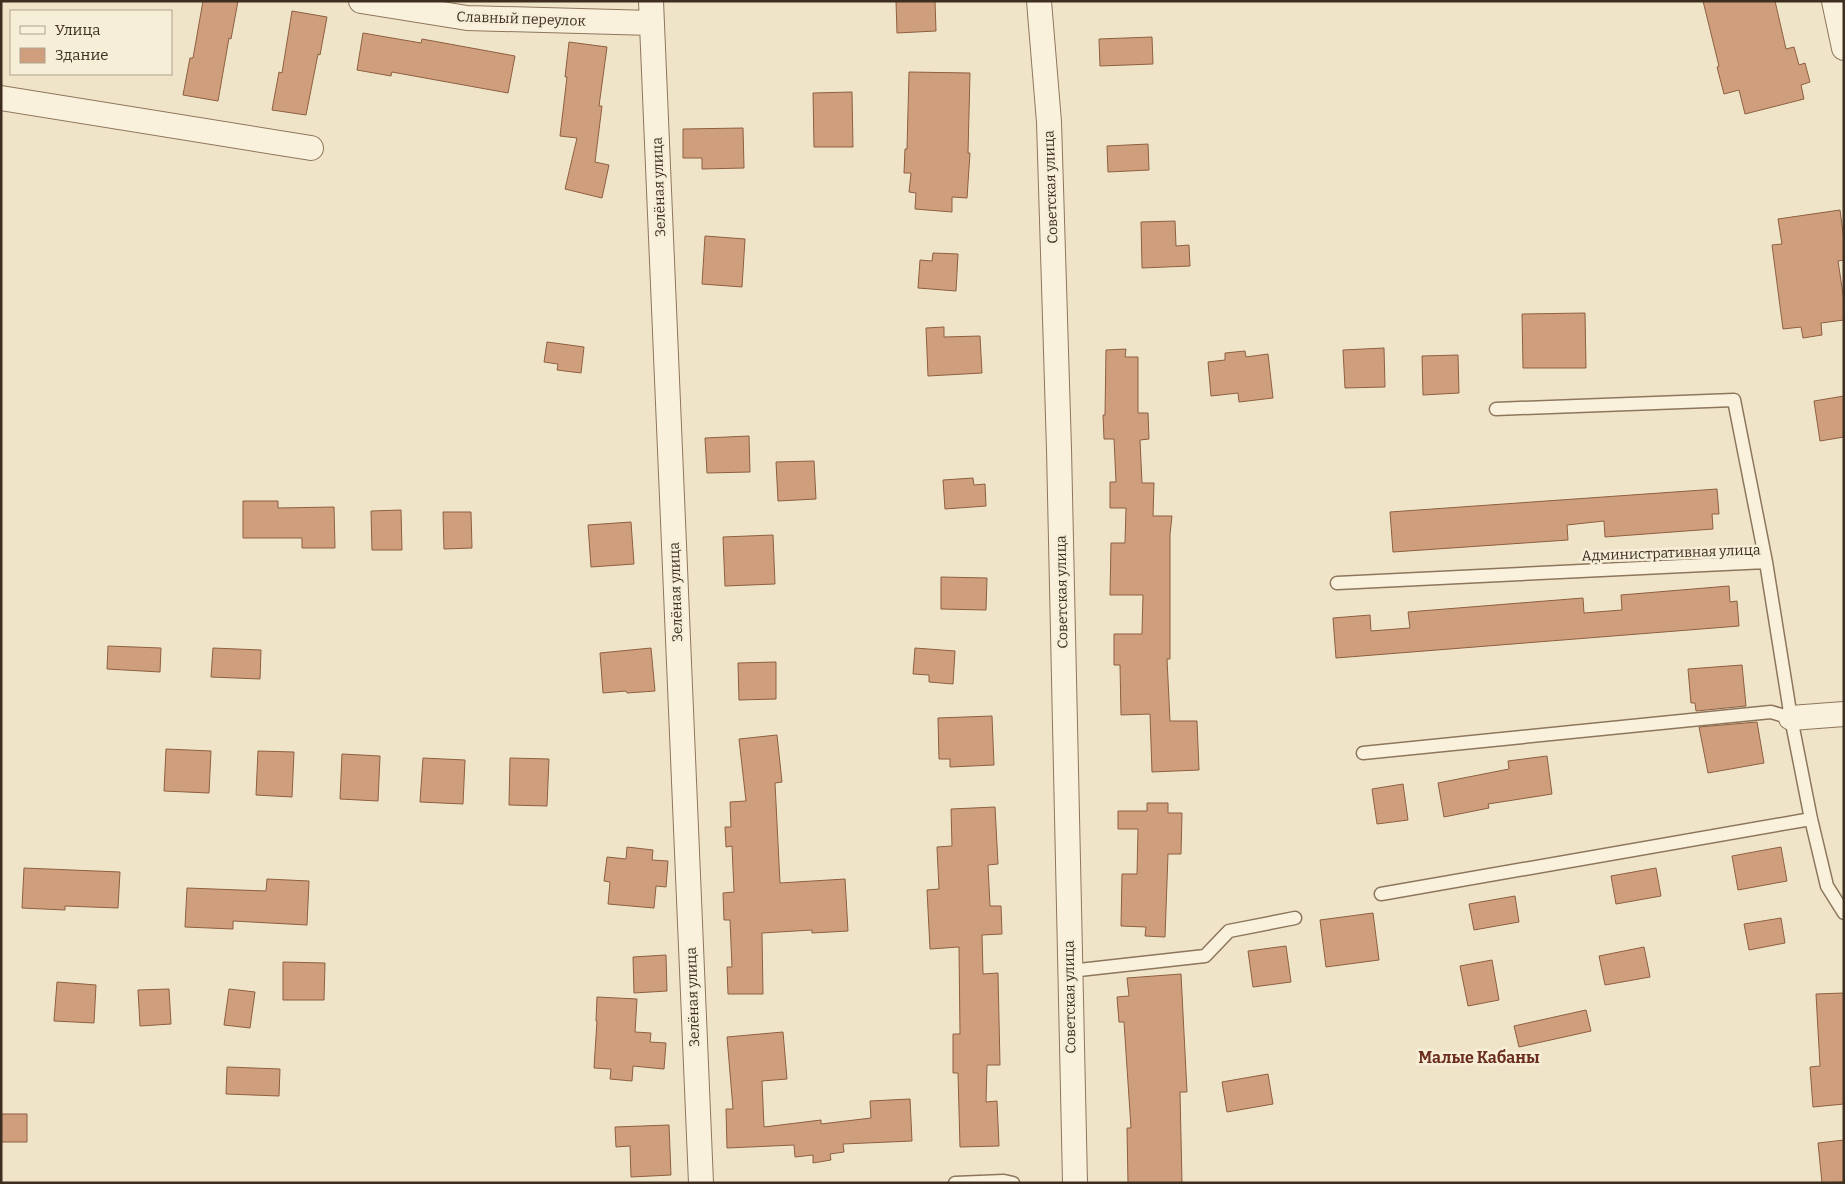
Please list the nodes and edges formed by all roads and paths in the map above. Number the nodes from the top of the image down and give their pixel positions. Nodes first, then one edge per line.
1 (361, 1) edge
2 (1039, 1) edge
3 (1834, 1) edge
4 (652, 12) edge
5 (1844, 48) edge
6 (1, 98) edge
7 (311, 148) dead end
8 (1496, 409) dead end
9 (1766, 562) junction
10 (1337, 583) dead end
11 (1844, 714) edge
12 (1791, 718) junction
13 (1363, 753) dead end
14 (1811, 819) junction
15 (1381, 894) dead end
16 (1844, 914) edge
17 (1294, 918) dead end
18 (1070, 971) junction
19 (700, 1183) edge
20 (955, 1183) edge
21 (1013, 1183) edge
22 (1075, 1183) edge

1 - 4 street, Славный переулок
2 - 18 street, Советская улица
3 - 5 street
4 - 19 street, Зелёная улица
6 - 7 street
8 - 9 lane
9 - 10 lane, Административная улица
9 - 12 lane, Административная улица
11 - 12 street
12 - 13 lane
12 - 14 lane, Административная улица
14 - 15 lane
14 - 16 lane, Административная улица
17 - 18 lane
18 - 22 street, Советская улица
20 - 21 lane

